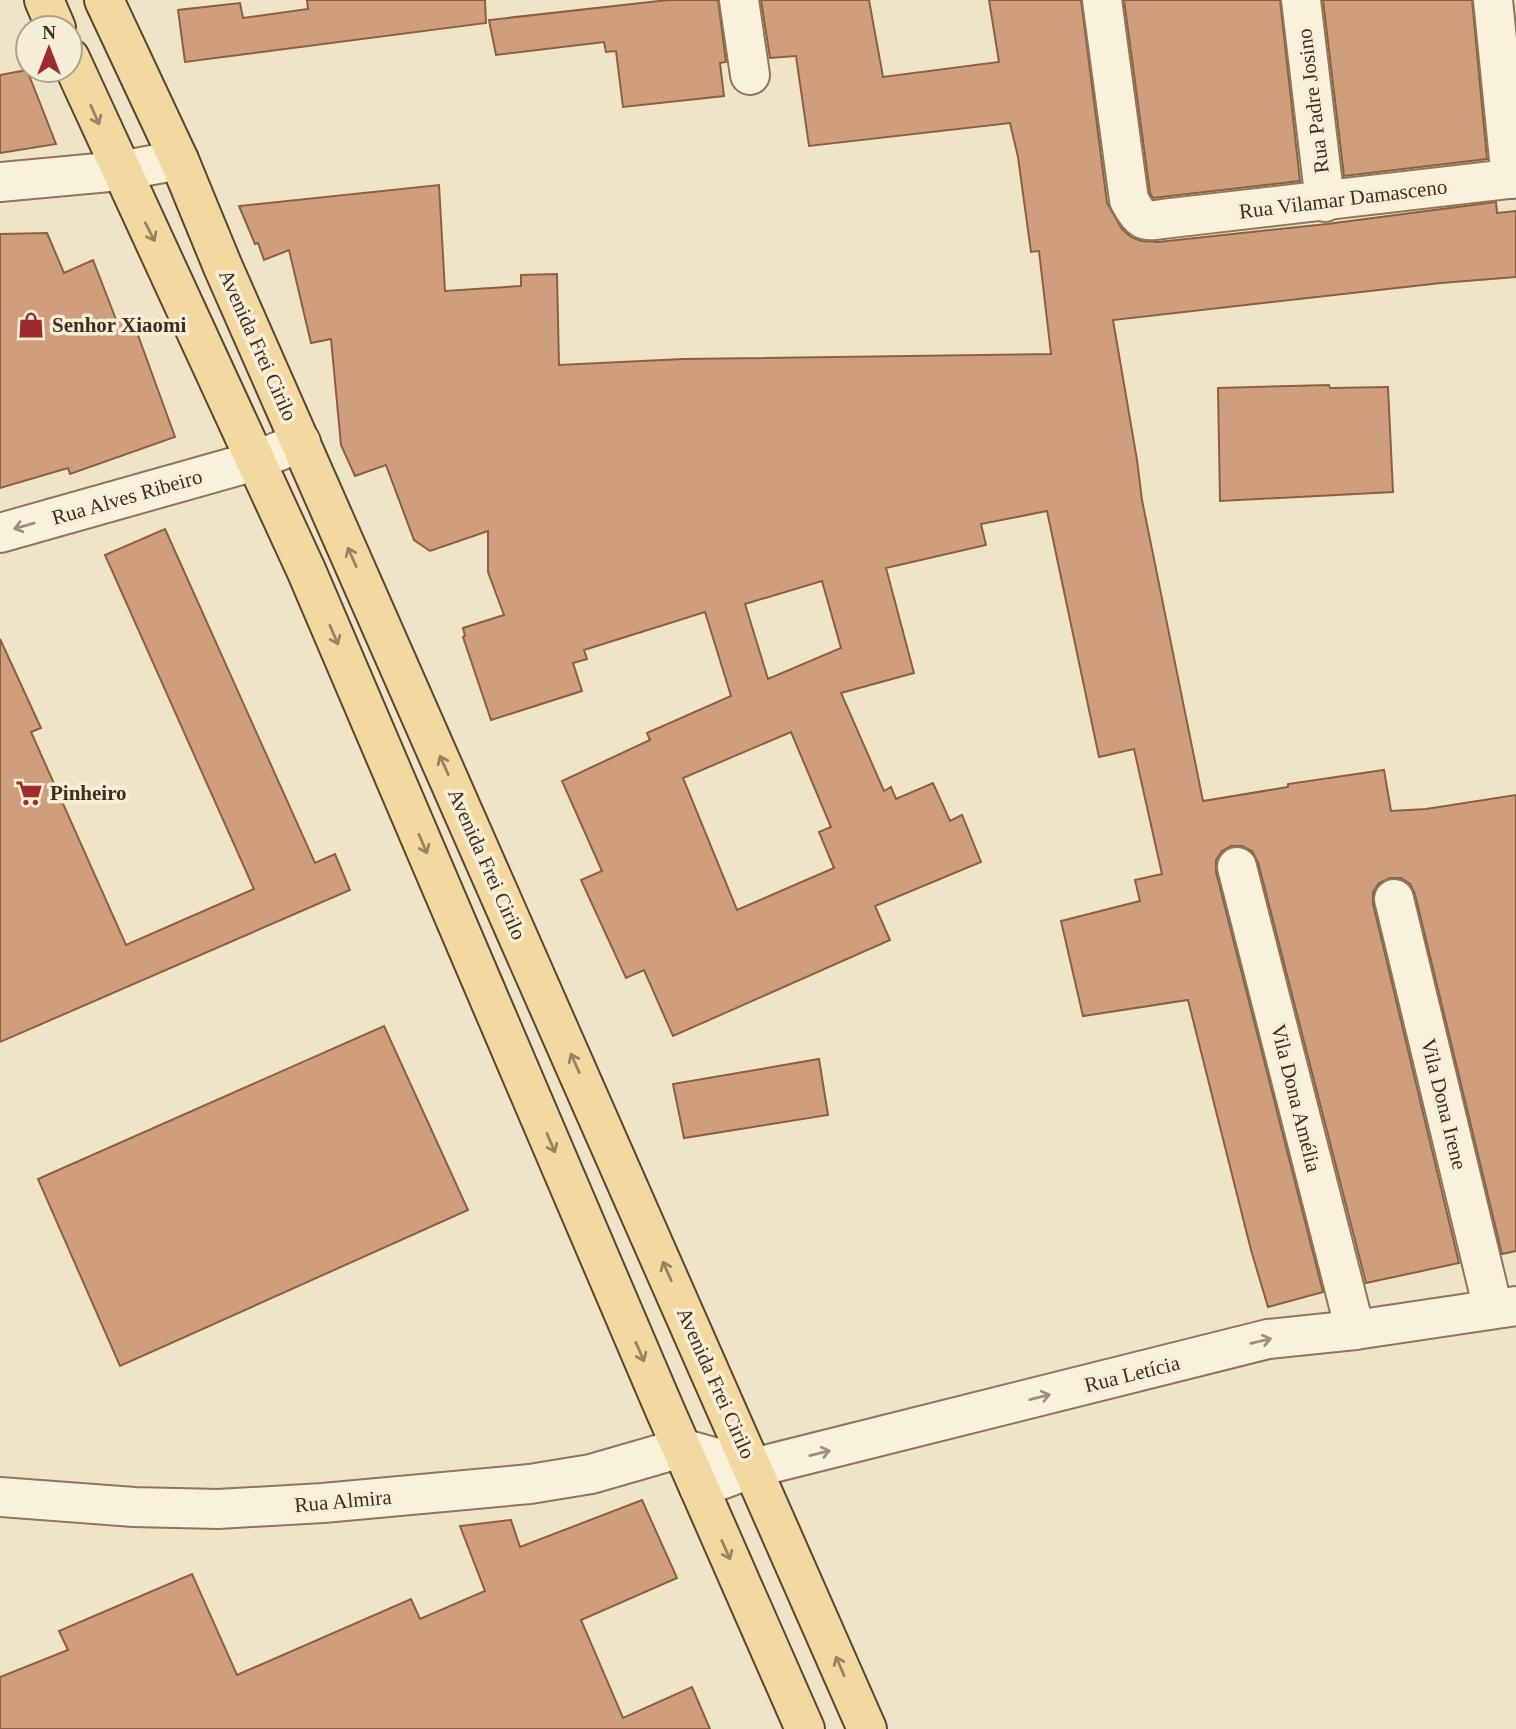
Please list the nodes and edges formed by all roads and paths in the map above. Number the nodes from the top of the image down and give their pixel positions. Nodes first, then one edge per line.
1 (104, 0) edge
2 (739, 0) edge
3 (1102, 0) edge
4 (1301, 0) edge
5 (1493, 0) edge
6 (750, 75) dead end
7 (82, 84) edge
8 (179, 160) junction
9 (120, 171) junction
10 (1514, 178) edge
11 (0, 182) edge
12 (1325, 202) junction
13 (301, 442) junction
14 (255, 461) junction
15 (0, 533) edge
16 (1237, 867) dead end
17 (1394, 899) dead end
18 (1504, 1308) edge
19 (1355, 1330) junction
20 (681, 1448) junction
21 (753, 1468) junction
22 (699, 1488) junction
23 (0, 1497) edge
24 (805, 1729) edge
25 (867, 1729) edge

1 - 8 main road, Avenida Frei Cirilo
2 - 6 street
3 - 12 street, Rua Vilamar Damasceno
4 - 12 street, Rua Padre Josino
5 - 10 street
7 -> 9 main road
8 - 9 street
8 - 13 main road, Avenida Frei Cirilo
9 - 11 street
9 -> 14 main road
10 - 12 street, Rua Vilamar Damasceno
13 - 14 street, Rua Alves Ribeiro
21 -> 13 main road, Avenida Frei Cirilo
14 -> 15 street, Rua Alves Ribeiro
14 -> 20 main road
16 - 19 street, Vila Dona Amélia
17 - 18 street, Vila Dona Irene
18 - 19 street, Rua Letícia
21 -> 19 street, Rua Letícia
20 - 21 street
20 - 22 main road
20 - 23 street, Rua Almira
21 - 22 street, Rua Letícia
25 -> 21 main road, Avenida Frei Cirilo
22 -> 24 main road

